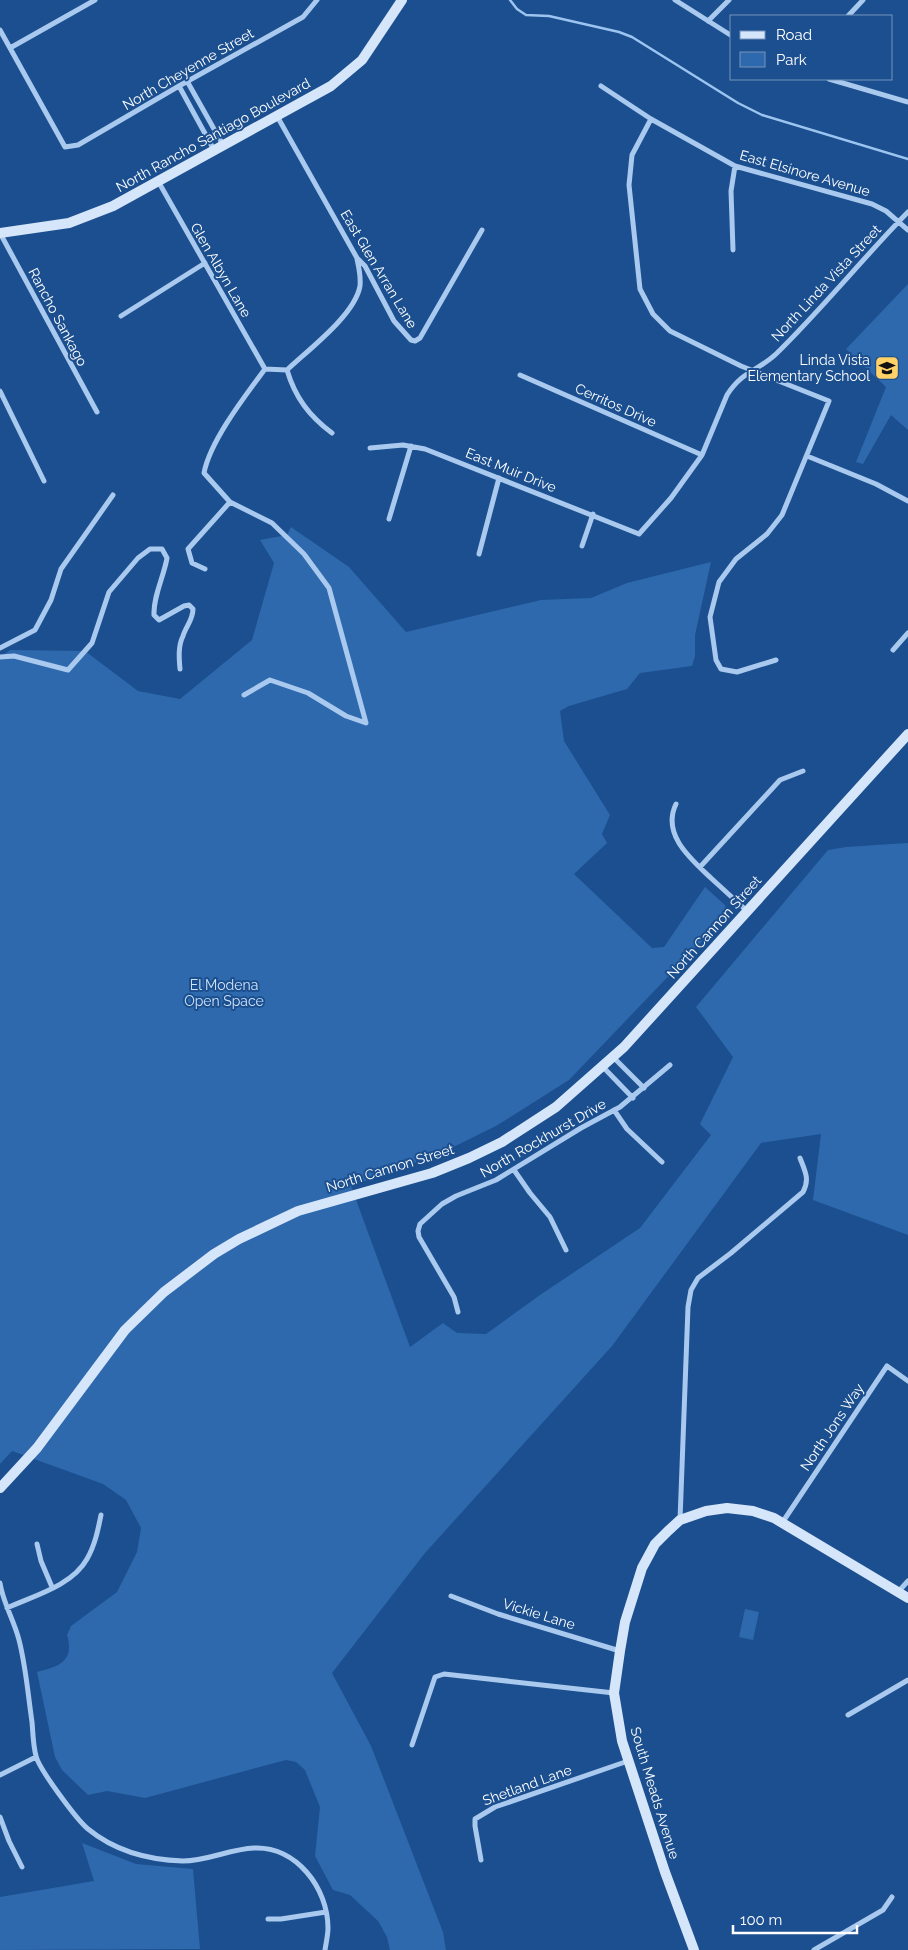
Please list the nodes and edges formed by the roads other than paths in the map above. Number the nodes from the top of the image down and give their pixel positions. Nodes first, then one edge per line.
1 (95, 0) edge
2 (317, 0) edge
3 (402, 0) edge
4 (675, 0) edge
5 (729, 0) edge
6 (863, 0) edge
7 (849, 15) edge
8 (708, 21) junction
9 (0, 30) edge
10 (730, 35) edge
11 (10, 48) junction
12 (832, 80) edge
13 (187, 81) junction
14 (178, 86) junction
15 (601, 86) dead end
16 (908, 102) edge
17 (277, 116) junction
18 (651, 119) junction
19 (219, 148) junction
20 (735, 166) junction
21 (158, 182) junction
22 (908, 212) edge
23 (898, 221) junction
24 (482, 230) dead end
25 (908, 230) edge
26 (0, 233) edge
27 (733, 250) dead end
28 (357, 258) junction
29 (205, 264) junction
30 (121, 316) dead end
31 (265, 369) junction
32 (286, 370) junction
33 (752, 371) junction
34 (520, 375) dead end
35 (0, 391) edge
36 (97, 412) dead end
37 (332, 433) dead end
38 (410, 446) junction
39 (370, 448) dead end
40 (702, 455) junction
41 (806, 456) junction
42 (499, 478) junction
43 (44, 480) dead end
44 (114, 495) dead end
45 (230, 502) junction
46 (908, 502) edge
47 (593, 514) junction
48 (389, 519) dead end
49 (639, 534) joint
50 (582, 546) dead end
51 (479, 554) dead end
52 (205, 569) dead end
53 (908, 633) edge
54 (0, 648) edge
55 (893, 650) dead end
56 (0, 657) edge
57 (776, 660) dead end
58 (180, 669) dead end
59 (244, 695) dead end
60 (908, 734) edge
61 (803, 771) dead end
62 (676, 804) dead end
63 (700, 867) junction
64 (747, 911) junction
65 (614, 1057) junction
66 (670, 1065) dead end
67 (603, 1067) junction
68 (644, 1088) junction
69 (633, 1098) junction
70 (614, 1110) junction
71 (800, 1158) dead end
72 (662, 1162) dead end
73 (514, 1170) junction
74 (566, 1250) dead end
75 (458, 1312) dead end
76 (908, 1381) edge
77 (0, 1488) edge
78 (101, 1515) dead end
79 (680, 1520) junction
80 (782, 1523) junction
81 (38, 1544) dead end
82 (908, 1581) edge
83 (0, 1583) edge
84 (52, 1588) junction
85 (898, 1592) junction
86 (452, 1596) dead end
87 (908, 1598) edge
88 (1, 1599) edge
89 (7, 1608) junction
90 (620, 1652) junction
91 (908, 1680) edge
92 (614, 1693) junction
93 (848, 1715) dead end
94 (412, 1745) dead end
95 (36, 1758) junction
96 (628, 1761) junction
97 (0, 1775) edge
98 (0, 1817) edge
99 (481, 1860) dead end
100 (22, 1867) dead end
101 (892, 1897) dead end
102 (326, 1912) junction
103 (268, 1918) dead end
104 (325, 1950) edge
105 (694, 1950) edge
106 (814, 1950) edge

1 - 11 street
2 - 13 street, North Cheyenne Street
3 - 17 main road, North Rancho Santiago Boulevard
4 - 8 street
5 - 8 street
6 - 7 street
8 - 10 street
9 - 11 street
11 - 14 street, North Cheyenne Street
12 - 16 street
13 - 14 street, North Cheyenne Street
13 - 19 street
14 - 19 street
15 - 18 street, East Elsinore Avenue
17 - 19 main road, North Rancho Santiago Boulevard
17 - 28 street, East Glen Arran Lane
18 - 20 street, East Elsinore Avenue
18 - 33 street
19 - 21 main road, North Rancho Santiago Boulevard
20 - 23 street, East Elsinore Avenue
20 - 27 street
21 - 26 main road, North Rancho Santiago Boulevard
21 - 29 street, Glen Albyn Lane
22 - 23 street, North Linda Vista Street
23 - 25 street, East Elsinore Avenue
23 - 33 street, North Linda Vista Street
24 - 28 street, East Glen Arran Lane
26 - 36 street, Rancho Sankago
28 - 32 street
29 - 30 street
29 - 31 street, Glen Albyn Lane
31 - 32 street
31 - 45 street
32 - 37 street
33 - 40 street, North Linda Vista Street
33 - 41 street
34 - 40 street, Cerritos Drive
35 - 43 street
38 - 39 street, East Muir Drive
38 - 42 street, East Muir Drive
38 - 48 street
40 - 49 street, North Linda Vista Street
41 - 46 street
41 - 57 street
42 - 47 street, East Muir Drive
42 - 51 street
44 - 54 street
45 - 52 street
45 - 59 street
47 - 49 street, East Muir Drive
47 - 50 street
53 - 55 street
56 - 58 street
60 - 64 main road, North Cannon Street
61 - 63 street
62 - 63 street
63 - 64 street
64 - 65 main road, North Cannon Street
65 - 67 main road, North Cannon Street
65 - 68 street
66 - 68 street, North Rockhurst Drive
67 - 69 street
67 - 77 main road, North Cannon Street
68 - 69 street, North Rockhurst Drive
69 - 70 street, North Rockhurst Drive
70 - 72 street
70 - 73 street, North Rockhurst Drive
71 - 79 street
73 - 74 street
73 - 75 street, North Rockhurst Drive
76 - 80 street, North Jons Way
78 - 84 street
79 - 80 main road, South Meads Avenue
79 - 90 main road, South Meads Avenue
80 - 85 main road, South Meads Avenue
81 - 84 street
82 - 85 street
83 - 88 street
84 - 89 street
85 - 87 main road, South Meads Avenue
86 - 90 street, Vickie Lane
88 - 89 street
89 - 95 street
90 - 92 main road, South Meads Avenue
91 - 93 street
92 - 94 street
92 - 96 main road, South Meads Avenue
95 - 97 street
95 - 102 street
96 - 99 street, Shetland Lane
96 - 105 main road, South Meads Avenue
98 - 100 street
101 - 106 street
102 - 103 street
102 - 104 street

